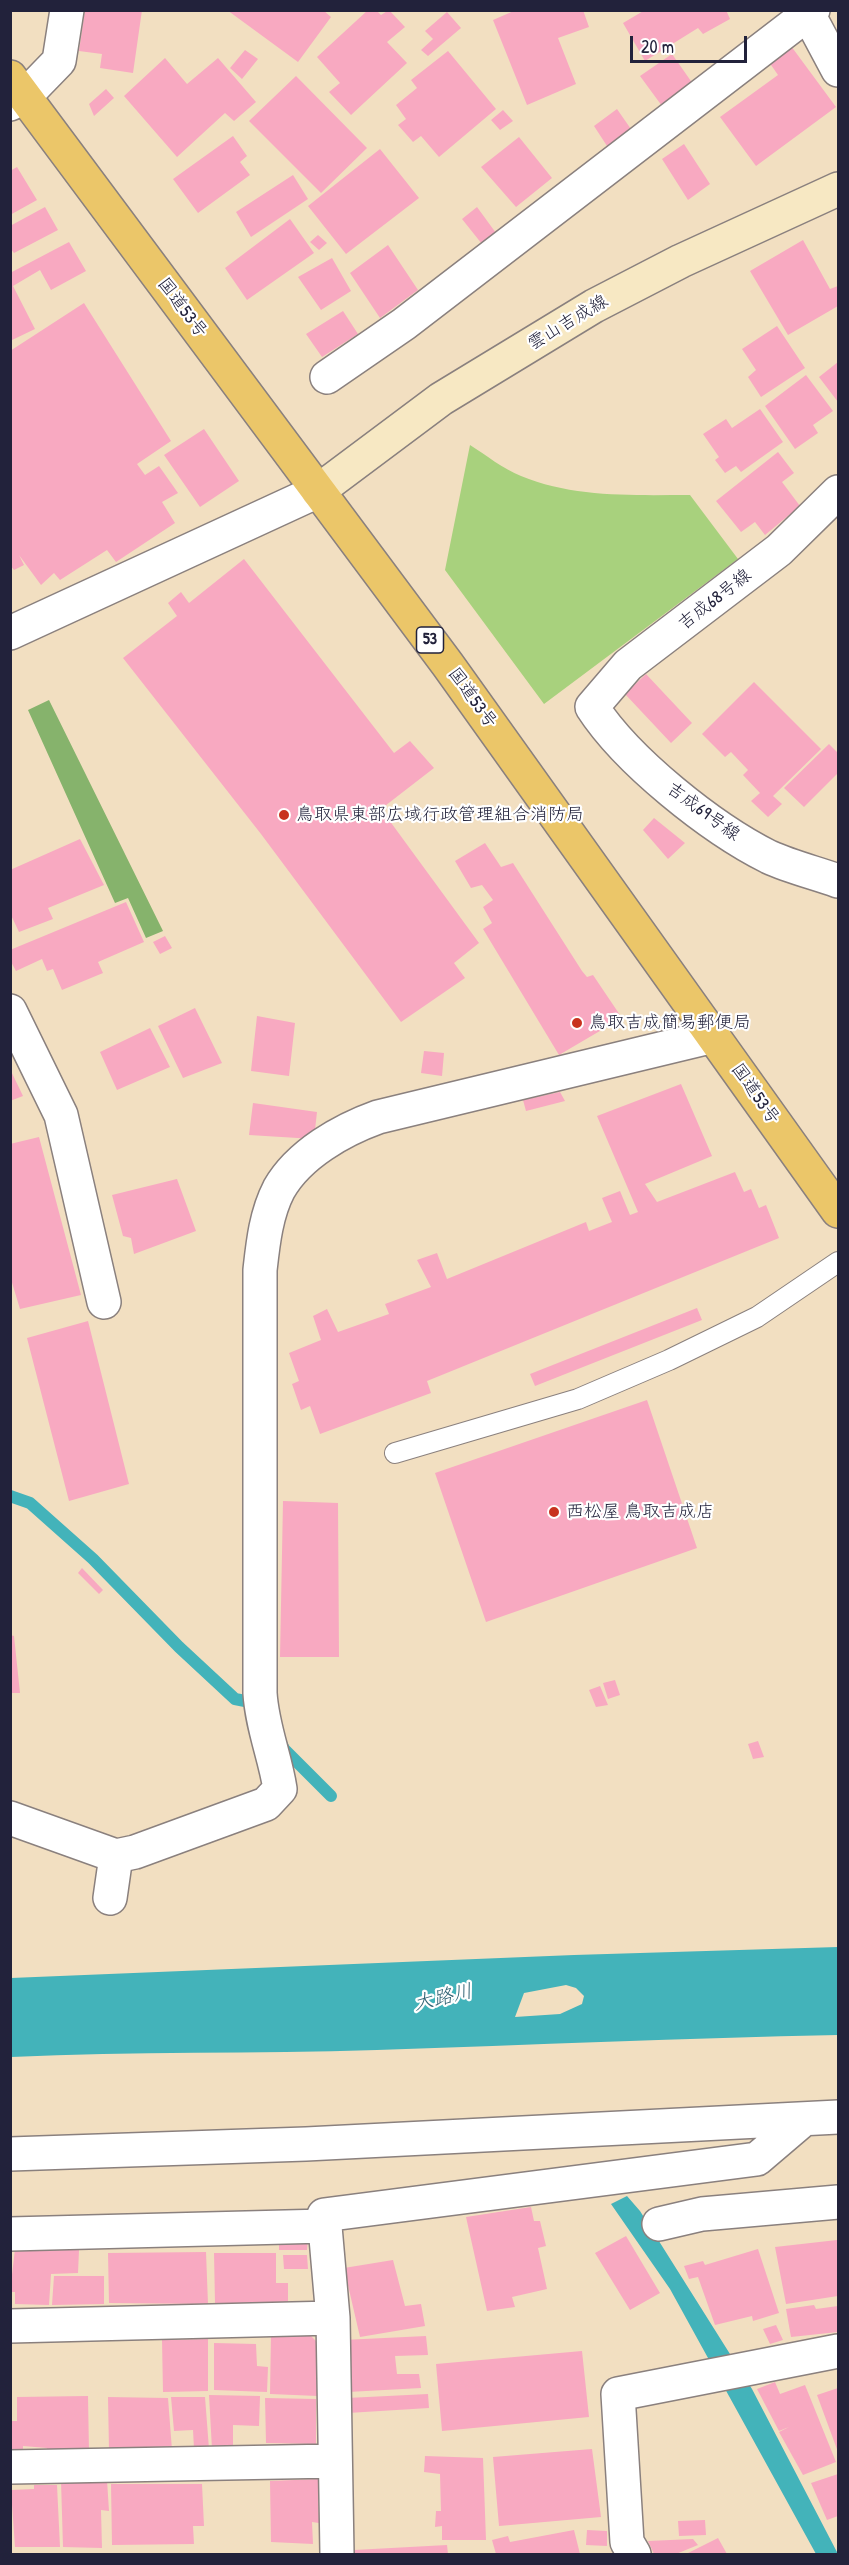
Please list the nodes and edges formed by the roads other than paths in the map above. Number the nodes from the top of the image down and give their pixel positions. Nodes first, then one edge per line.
1 (67, 10) edge
2 (809, 12) edge
3 (838, 70) edge
4 (15, 92) edge
5 (838, 189) edge
6 (327, 377) dead end
7 (318, 491) junction
8 (838, 492) edge
9 (10, 633) edge
10 (592, 707) joint
11 (838, 880) edge
12 (10, 1011) edge
13 (714, 1036) junction
14 (838, 1211) edge
15 (838, 1262) edge
16 (104, 1302) dead end
17 (395, 1453) dead end
18 (10, 1818) edge
19 (116, 1856) junction
20 (110, 1898) dead end
21 (838, 2117) edge
22 (804, 2119) junction
23 (10, 2154) edge
24 (838, 2202) edge
25 (659, 2224) dead end
26 (325, 2226) junction
27 (10, 2234) edge
28 (333, 2318) junction
29 (10, 2326) edge
30 (838, 2351) edge
31 (335, 2461) junction
32 (10, 2467) edge
33 (337, 2554) edge
34 (634, 2554) edge

1 - 4 street
2 - 3 street
2 - 6 street
4 - 7 highway, 国道53号 / 53
5 - 7 street, 雲山吉成線
7 - 9 street
7 - 13 highway, 国道53号 / 53
8 - 10 street, 吉成68号線
10 - 11 street, 吉成69号線
12 - 16 street
13 - 14 highway, 国道53号 / 53
13 - 19 street
15 - 17 lane
18 - 19 street
19 - 20 street
21 - 22 street
22 - 23 street
22 - 26 street
24 - 25 street
26 - 27 street
26 - 28 street
28 - 29 street
28 - 31 street
30 - 34 street
31 - 32 street
31 - 33 street

